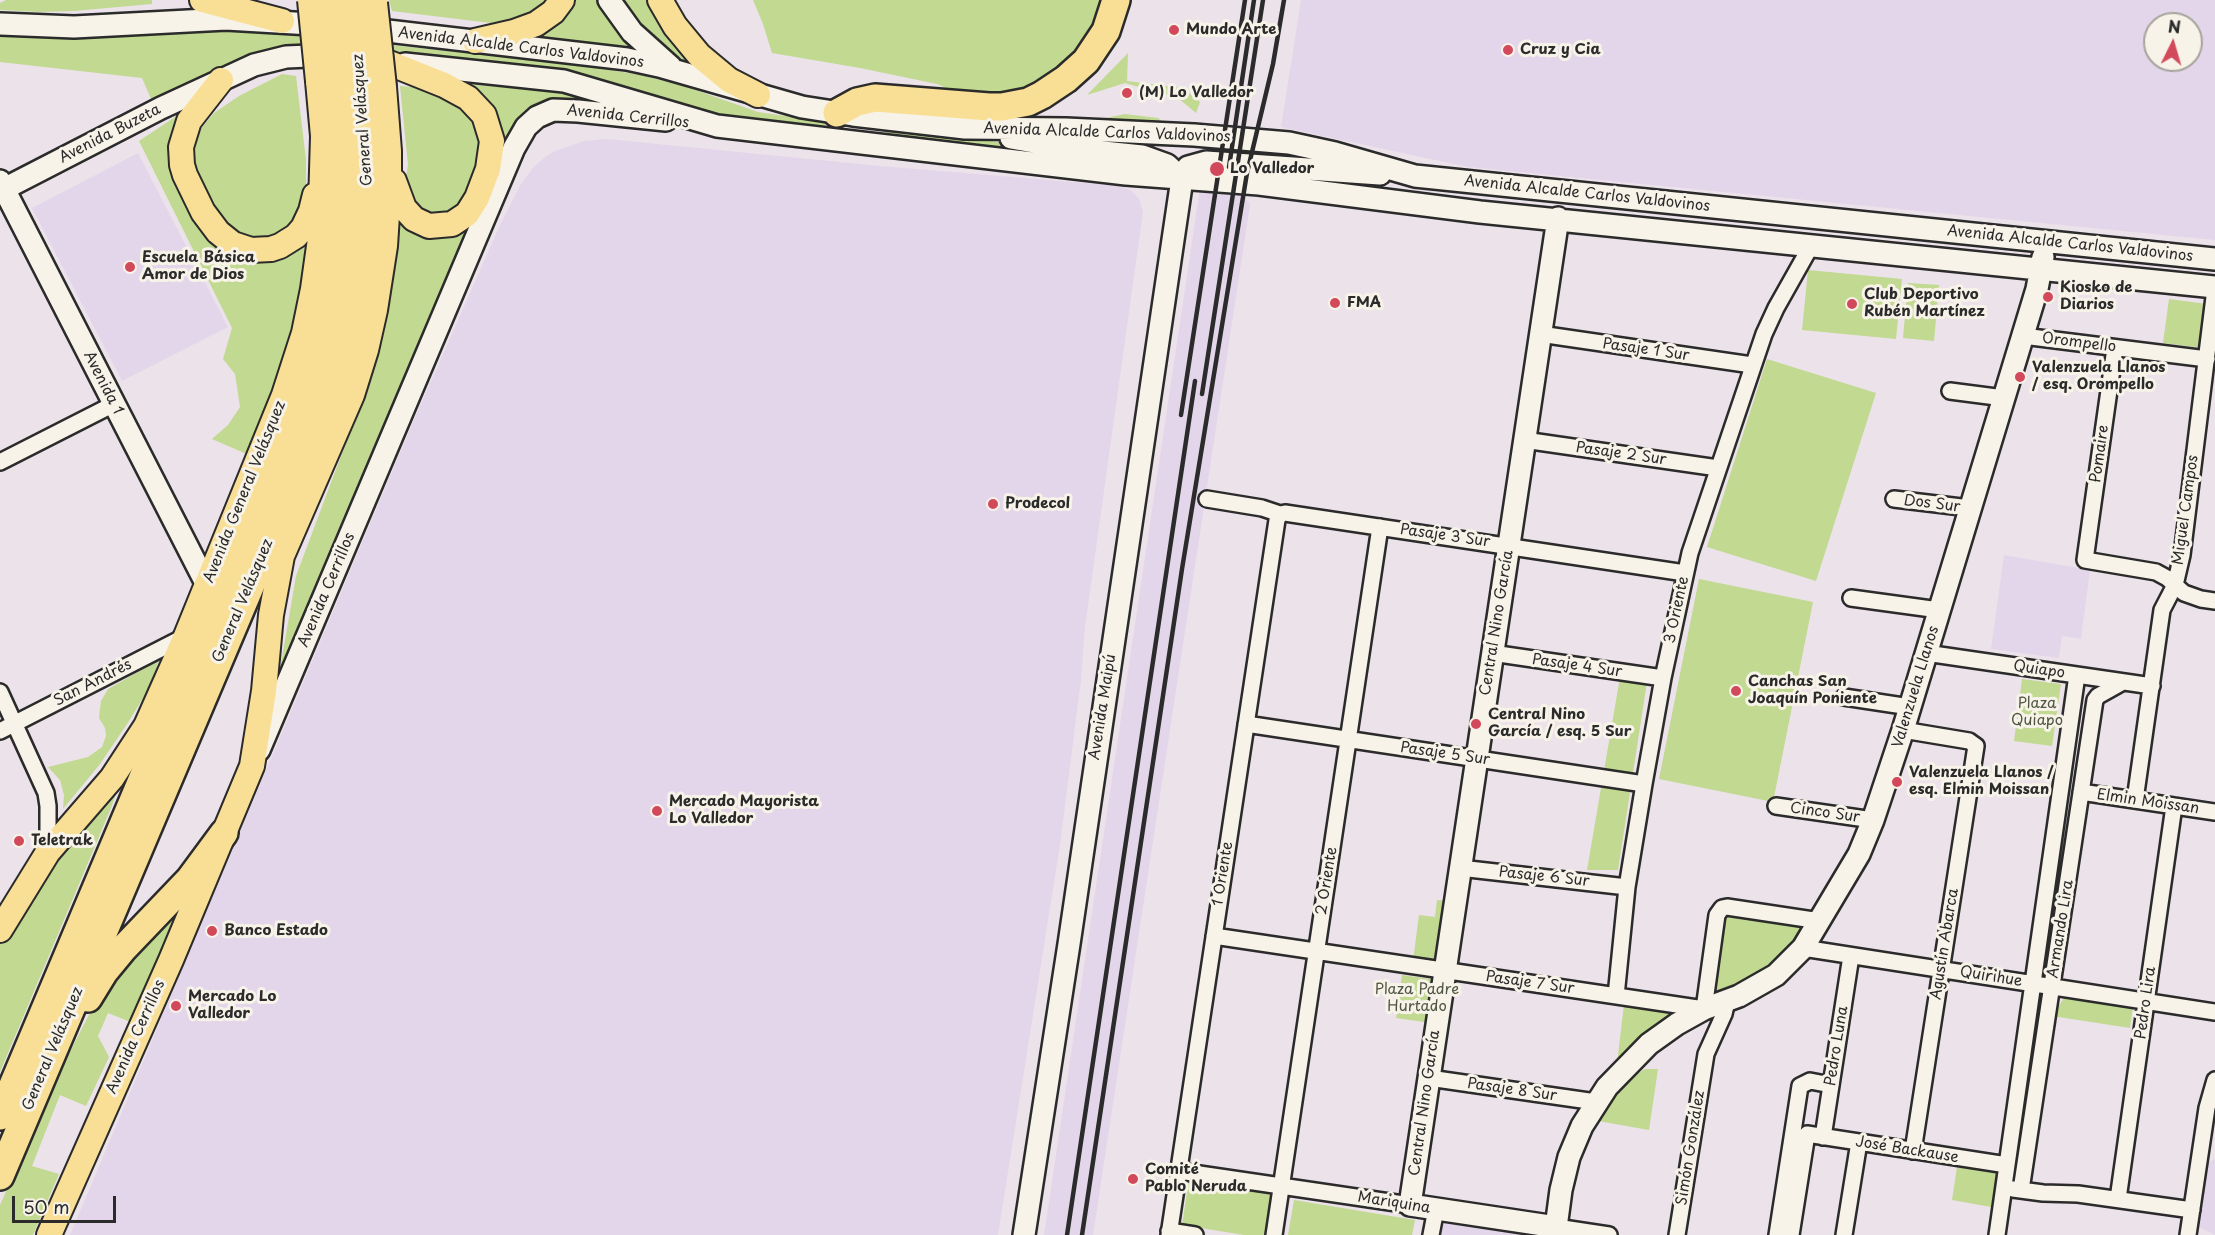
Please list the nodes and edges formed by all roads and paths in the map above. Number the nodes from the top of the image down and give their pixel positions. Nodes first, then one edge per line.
1 (202, 0) edge
2 (310, 0) edge
3 (330, 0) edge
4 (562, 0) edge
5 (609, 0) edge
6 (660, 0) edge
7 (1116, 0) edge
8 (364, 1) edge
9 (282, 21) junction
10 (0, 24) edge
11 (475, 41) junction
12 (384, 61) junction
13 (676, 71) junction
14 (221, 80) junction
15 (351, 84) junction
16 (758, 95) junction
17 (837, 113) junction
18 (717, 126) junction
19 (965, 128) junction
20 (323, 136) junction
21 (390, 151) junction
22 (1415, 176) junction
23 (1182, 179) junction
24 (1, 187) edge
25 (1600, 195) junction
26 (1558, 218) junction
27 (2044, 242) junction
28 (1812, 244) junction
29 (2215, 259) edge
30 (2042, 269) junction
31 (2215, 288) edge
32 (1540, 334) junction
33 (2023, 336) junction
34 (2115, 348) junction
35 (2206, 359) junction
36 (1752, 365) junction
37 (1950, 391) dead end
38 (2004, 398) junction
39 (114, 404) junction
40 (1524, 441) junction
41 (0, 462) edge
42 (1718, 468) junction
43 (1207, 499) dead end
44 (1894, 499) dead end
45 (1971, 508) junction
46 (1280, 514) junction
47 (1380, 527) junction
48 (1508, 545) junction
49 (282, 556) junction
50 (1685, 573) junction
51 (207, 585) junction
52 (2175, 585) junction
53 (1851, 598) dead end
54 (2215, 601) edge
55 (1940, 610) junction
56 (186, 636) junction
57 (1492, 653) junction
58 (1926, 653) junction
59 (2078, 675) junction
60 (1663, 678) junction
61 (2123, 682) junction
62 (2152, 686) junction
63 (0, 692) edge
64 (1844, 697) dead end
65 (1910, 707) junction
66 (16, 723) junction
67 (1246, 724) junction
68 (146, 726) junction
69 (1903, 730) junction
70 (0, 731) edge
71 (1348, 739) junction
72 (1477, 758) junction
73 (252, 766) junction
74 (1644, 784) junction
75 (2081, 792) junction
76 (2135, 800) junction
77 (1776, 806) dead end
78 (2174, 806) junction
79 (2215, 812) edge
80 (1873, 820) junction
81 (224, 833) junction
82 (48, 852) junction
83 (1460, 868) junction
84 (1627, 887) junction
85 (1820, 921) junction
86 (0, 930) edge
87 (1214, 936) junction
88 (1803, 948) junction
89 (1316, 951) junction
90 (1851, 956) junction
91 (63, 968) junction
92 (1941, 970) junction
93 (1445, 971) junction
94 (104, 972) junction
95 (2033, 984) junction
96 (2052, 987) junction
97 (1616, 996) junction
98 (1727, 1001) junction
99 (2146, 1001) junction
100 (1704, 1009) junction
101 (2215, 1012) edge
102 (54, 1048) junction
103 (1429, 1078) junction
104 (2215, 1080) edge
105 (1831, 1085) junction
106 (1596, 1102) junction
107 (0, 1116) edge
108 (2210, 1121) edge
109 (1823, 1137) junction
110 (1859, 1142) junction
111 (1913, 1151) junction
112 (2007, 1166) junction
113 (1179, 1171) junction
114 (0, 1176) edge
115 (1281, 1186) junction
116 (2004, 1188) junction
117 (2021, 1190) junction
118 (2118, 1199) junction
119 (1410, 1205) junction
120 (1436, 1209) junction
121 (2192, 1210) junction
122 (1556, 1231) edge
123 (1169, 1233) edge
124 (49, 1235) edge
125 (1024, 1235) edge
126 (1195, 1235) edge
127 (1274, 1235) edge
128 (1431, 1235) edge
129 (1609, 1235) edge
130 (1677, 1235) edge
131 (1777, 1235) edge
132 (1791, 1235) edge
133 (1844, 1235) edge
134 (1997, 1235) edge
135 (2188, 1235) edge

1 - 9 main road
2 - 15 main road, Avenida General Velásquez, bridge
3 - 15 highway, General Velásquez, bridge
4 - 11 main road
5 - 13 main road
6 - 16 main road
7 - 17 highway
8 - 15 highway, General Velásquez, bridge
9 - 10 main road, Avenida Alcalde Carlos Valdovinos
9 - 11 main road, Avenida Alcalde Carlos Valdovinos
11 - 13 main road, Avenida Alcalde Carlos Valdovinos
12 - 14 main road, Avenida Alcalde Carlos Valdovinos
12 - 18 main road, Avenida Alcalde Carlos Valdovinos
12 - 21 main road
13 - 16 main road, Avenida Alcalde Carlos Valdovinos
14 - 20 main road
14 - 24 main road, Avenida Buzeta
15 - 20 main road, Avenida General Velásquez
15 - 21 main road, Avenida General Velásquez
15 - 91 highway, General Velásquez
15 - 102 highway, General Velásquez
16 - 17 main road, Avenida Alcalde Carlos Valdovinos
17 - 19 main road, Avenida Alcalde Carlos Valdovinos
18 - 23 main road, Avenida Alcalde Carlos Valdovinos
18 - 73 main road, Avenida Cerrillos
19 - 22 main road, Avenida Alcalde Carlos Valdovinos
19 - 23 main road
20 - 51 main road, Avenida General Velásquez
21 - 49 main road, Avenida General Velásquez
22 - 23 main road
22 - 25 main road, Avenida Alcalde Carlos Valdovinos
23 - 26 main road, Avenida Alcalde Carlos Valdovinos
23 - 125 main road, Avenida Maipú
24 - 39 main road, Avenida 1
25 - 26 main road
25 - 27 main road, Avenida Alcalde Carlos Valdovinos
26 - 28 main road, Avenida Alcalde Carlos Valdovinos
26 - 32 main road, Central Nino García
27 - 29 main road, Avenida Alcalde Carlos Valdovinos
27 - 30 main road, Valenzuela Llanos
28 - 30 main road, Avenida Alcalde Carlos Valdovinos
28 - 36 street, 3 Oriente
30 - 31 main road, Avenida Alcalde Carlos Valdovinos
30 - 33 main road, Valenzuela Llanos
31 - 35 street, Miguel Campos
32 - 36 street, Pasaje 1 Sur
32 - 40 main road, Central Nino García
33 - 34 street, Orompello
33 - 38 main road, Valenzuela Llanos
34 - 35 street, Orompello
34 - 52 street, Pomaire
35 - 52 street, Miguel Campos
36 - 42 street, 3 Oriente
37 - 38 street
38 - 45 main road, Valenzuela Llanos
39 - 41 street
39 - 51 main road, Avenida 1
40 - 42 street, Pasaje 2 Sur
40 - 48 main road, Central Nino García
42 - 50 street, 3 Oriente
43 - 46 street, Pasaje 3 Sur
44 - 45 street, Dos Sur
45 - 55 main road, Valenzuela Llanos
46 - 47 street, Pasaje 3 Sur
46 - 67 street, 1 Oriente
47 - 48 street, Pasaje 3 Sur
47 - 71 street, 2 Oriente
48 - 50 street, Pasaje 3 Sur
48 - 57 main road, Central Nino García
49 - 73 main road, Avenida General Velásquez
49 - 94 highway
50 - 60 street, 3 Oriente
51 - 56 main road, Avenida General Velásquez
52 - 54 street
52 - 62 street, Miguel Campos
53 - 55 street
55 - 58 main road, Valenzuela Llanos
56 - 66 street, San Andrés
56 - 68 main road, Avenida General Velásquez
57 - 60 street, Pasaje 4 Sur
57 - 72 main road, Central Nino García
58 - 59 street, Quiapo
58 - 65 main road, Valenzuela Llanos
59 - 61 street, Quiapo
59 - 95 street, Armando Lira
60 - 74 street, 3 Oriente
61 - 62 street, Quiapo
61 - 75 street, Armando Lira
62 - 76 street, Miguel Campos
63 - 66 street
64 - 65 street
65 - 69 main road, Valenzuela Llanos
66 - 70 street, San Andrés
66 - 82 street
67 - 71 street, Pasaje 5 Sur
67 - 87 street, 1 Oriente
68 - 82 main road, Avenida General Velásquez
68 - 91 highway
69 - 80 main road, Valenzuela Llanos
69 - 92 street, Agustín Abarca
71 - 72 street, Pasaje 5 Sur
71 - 89 street, 2 Oriente
72 - 74 street, Pasaje 5 Sur
72 - 83 main road, Central Nino García
73 - 81 main road, Avenida Cerrillos
74 - 84 street, 3 Oriente
75 - 76 street, Elmin Moissan
75 - 96 street, Armando Lira
76 - 78 street, Elmin Moissan
77 - 80 street, Cinco Sur
78 - 79 street, Elmin Moissan
78 - 99 street, Pedro Lira
80 - 85 main road, Valenzuela Llanos
81 - 94 highway
81 - 124 main road, Avenida Cerrillos
82 - 86 main road, Avenida General Velásquez
83 - 84 street, Pasaje 6 Sur
83 - 93 main road, Central Nino García
84 - 97 street, 3 Oriente
85 - 88 main road, Valenzuela Llanos
85 - 100 street
87 - 89 street, Pasaje 7 Sur
87 - 113 street, 1 Oriente
88 - 90 street, Quirihue
88 - 98 main road, Valenzuela Llanos
89 - 93 street, Pasaje 7 Sur
89 - 115 street, 2 Oriente
90 - 92 street, Quirihue
90 - 105 street, Pedro Luna
91 - 107 highway, General Velásquez
92 - 95 street, Quirihue
92 - 111 street, Agustín Abarca
93 - 97 street, Pasaje 7 Sur
93 - 103 main road, Central Nino García
94 - 102 highway
95 - 96 street, Quirihue
95 - 112 street, Armando Lira
96 - 99 street, Quirihue
96 - 117 street, Armando Lira
97 - 100 street, Pasaje 7 Sur
98 - 100 main road, Valenzuela Llanos
98 - 130 street, Simón González
99 - 101 street, Quirihue
99 - 118 street, Pedro Lira
100 - 106 main road, Valenzuela Llanos
102 - 114 highway, General Velásquez
103 - 106 street, Pasaje 8 Sur
103 - 119 main road, Central Nino García
104 - 108 street
105 - 109 street, Pedro Luna
105 - 131 street
106 - 122 main road, Valenzuela Llanos
108 - 121 street
109 - 110 street, José Backause
109 - 132 street, José Backause
110 - 111 street, José Backause
110 - 133 street
111 - 112 street, José Backause
112 - 116 street, Armando Lira
113 - 115 street, Mariquina
113 - 123 street, 1 Oriente
115 - 119 street, Mariquina
115 - 127 street, 2 Oriente
116 - 117 street
116 - 134 street, Armando Lira
117 - 118 street
118 - 121 street
119 - 120 main road, Mariquina
120 - 122 main road, Mariquina
120 - 128 street
121 - 135 street
122 - 129 street, Mariquina
123 - 126 street

